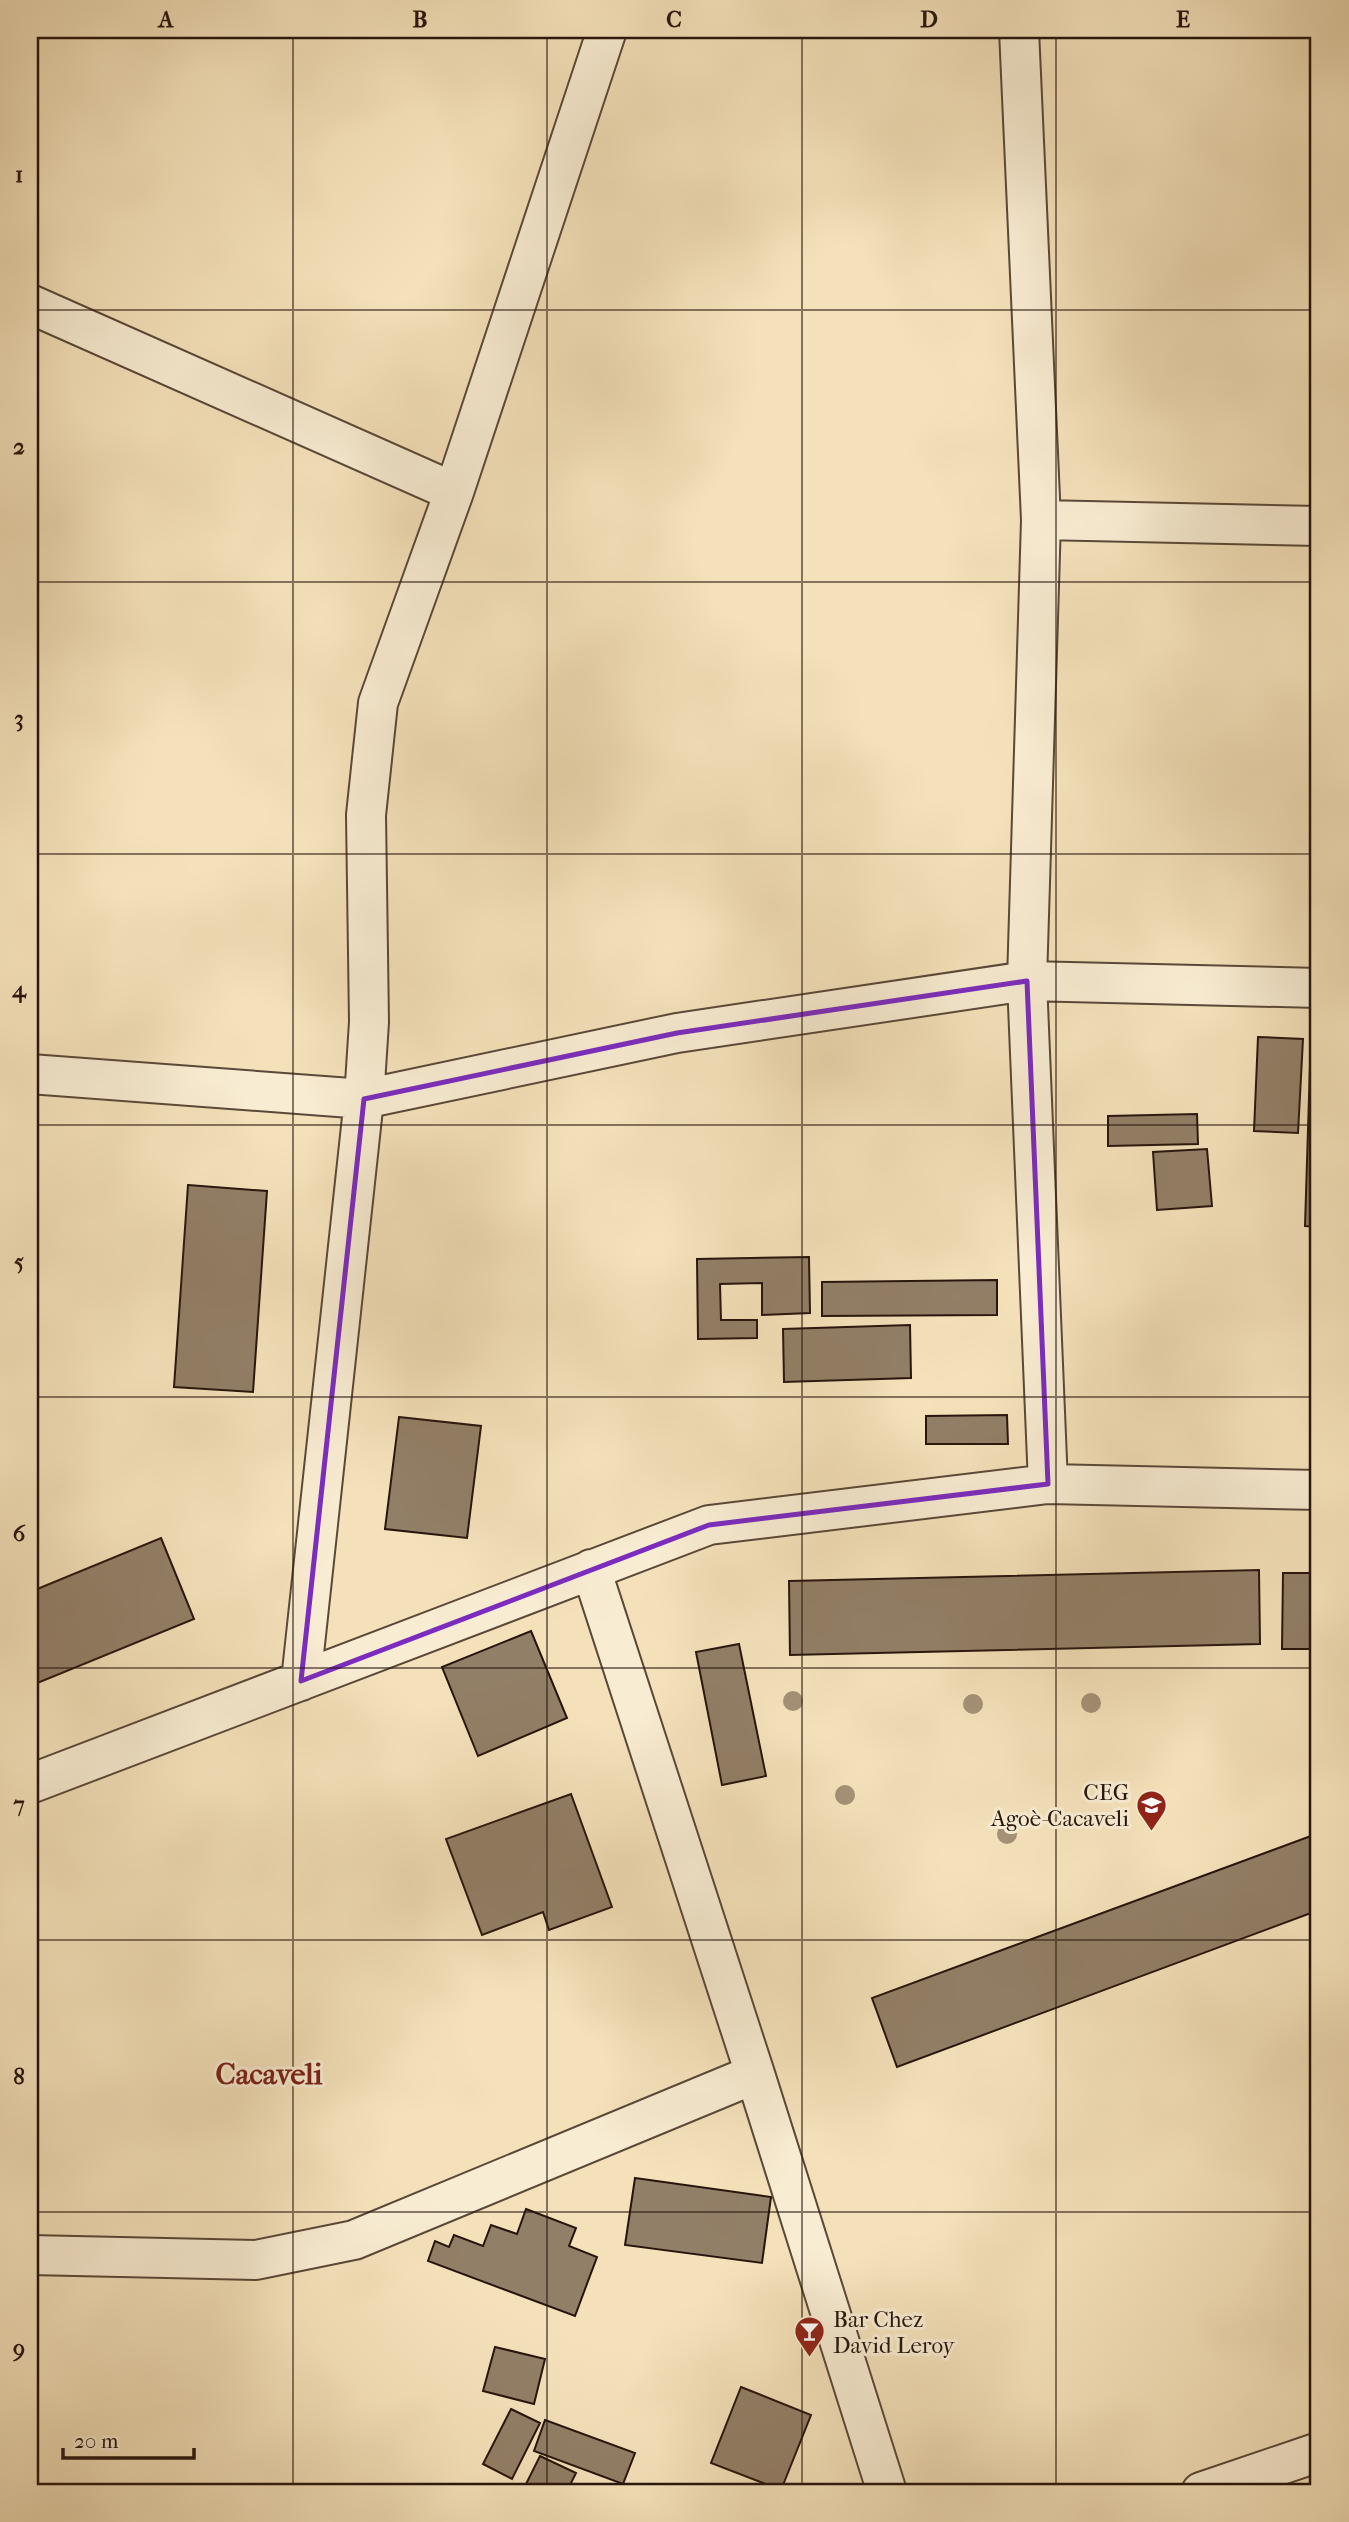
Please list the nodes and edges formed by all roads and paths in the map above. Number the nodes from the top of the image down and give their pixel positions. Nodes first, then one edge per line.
1 (607, 30) edge
2 (1019, 30) edge
3 (30, 304) edge
4 (454, 492) junction
5 (1041, 520) junction
6 (1319, 526) edge
7 (1027, 981) junction
8 (1319, 988) edge
9 (30, 1074) edge
10 (364, 1099) junction
11 (1048, 1484) junction
12 (1319, 1489) edge
13 (591, 1569) junction
14 (301, 1681) junction
15 (30, 1784) edge
16 (755, 2074) junction
17 (30, 2255) edge
18 (1319, 2452) edge
19 (887, 2492) edge
20 (1201, 2492) edge

1 - 4 street
2 - 5 street
3 - 4 street
4 - 10 street
5 - 6 street
5 - 7 street
7 - 8 street
7 - 10 street
7 - 11 street
9 - 10 street
10 - 14 street
11 - 12 street
11 - 13 street
13 - 14 street
13 - 16 street
14 - 15 street
16 - 17 street
16 - 19 street
18 - 20 street

